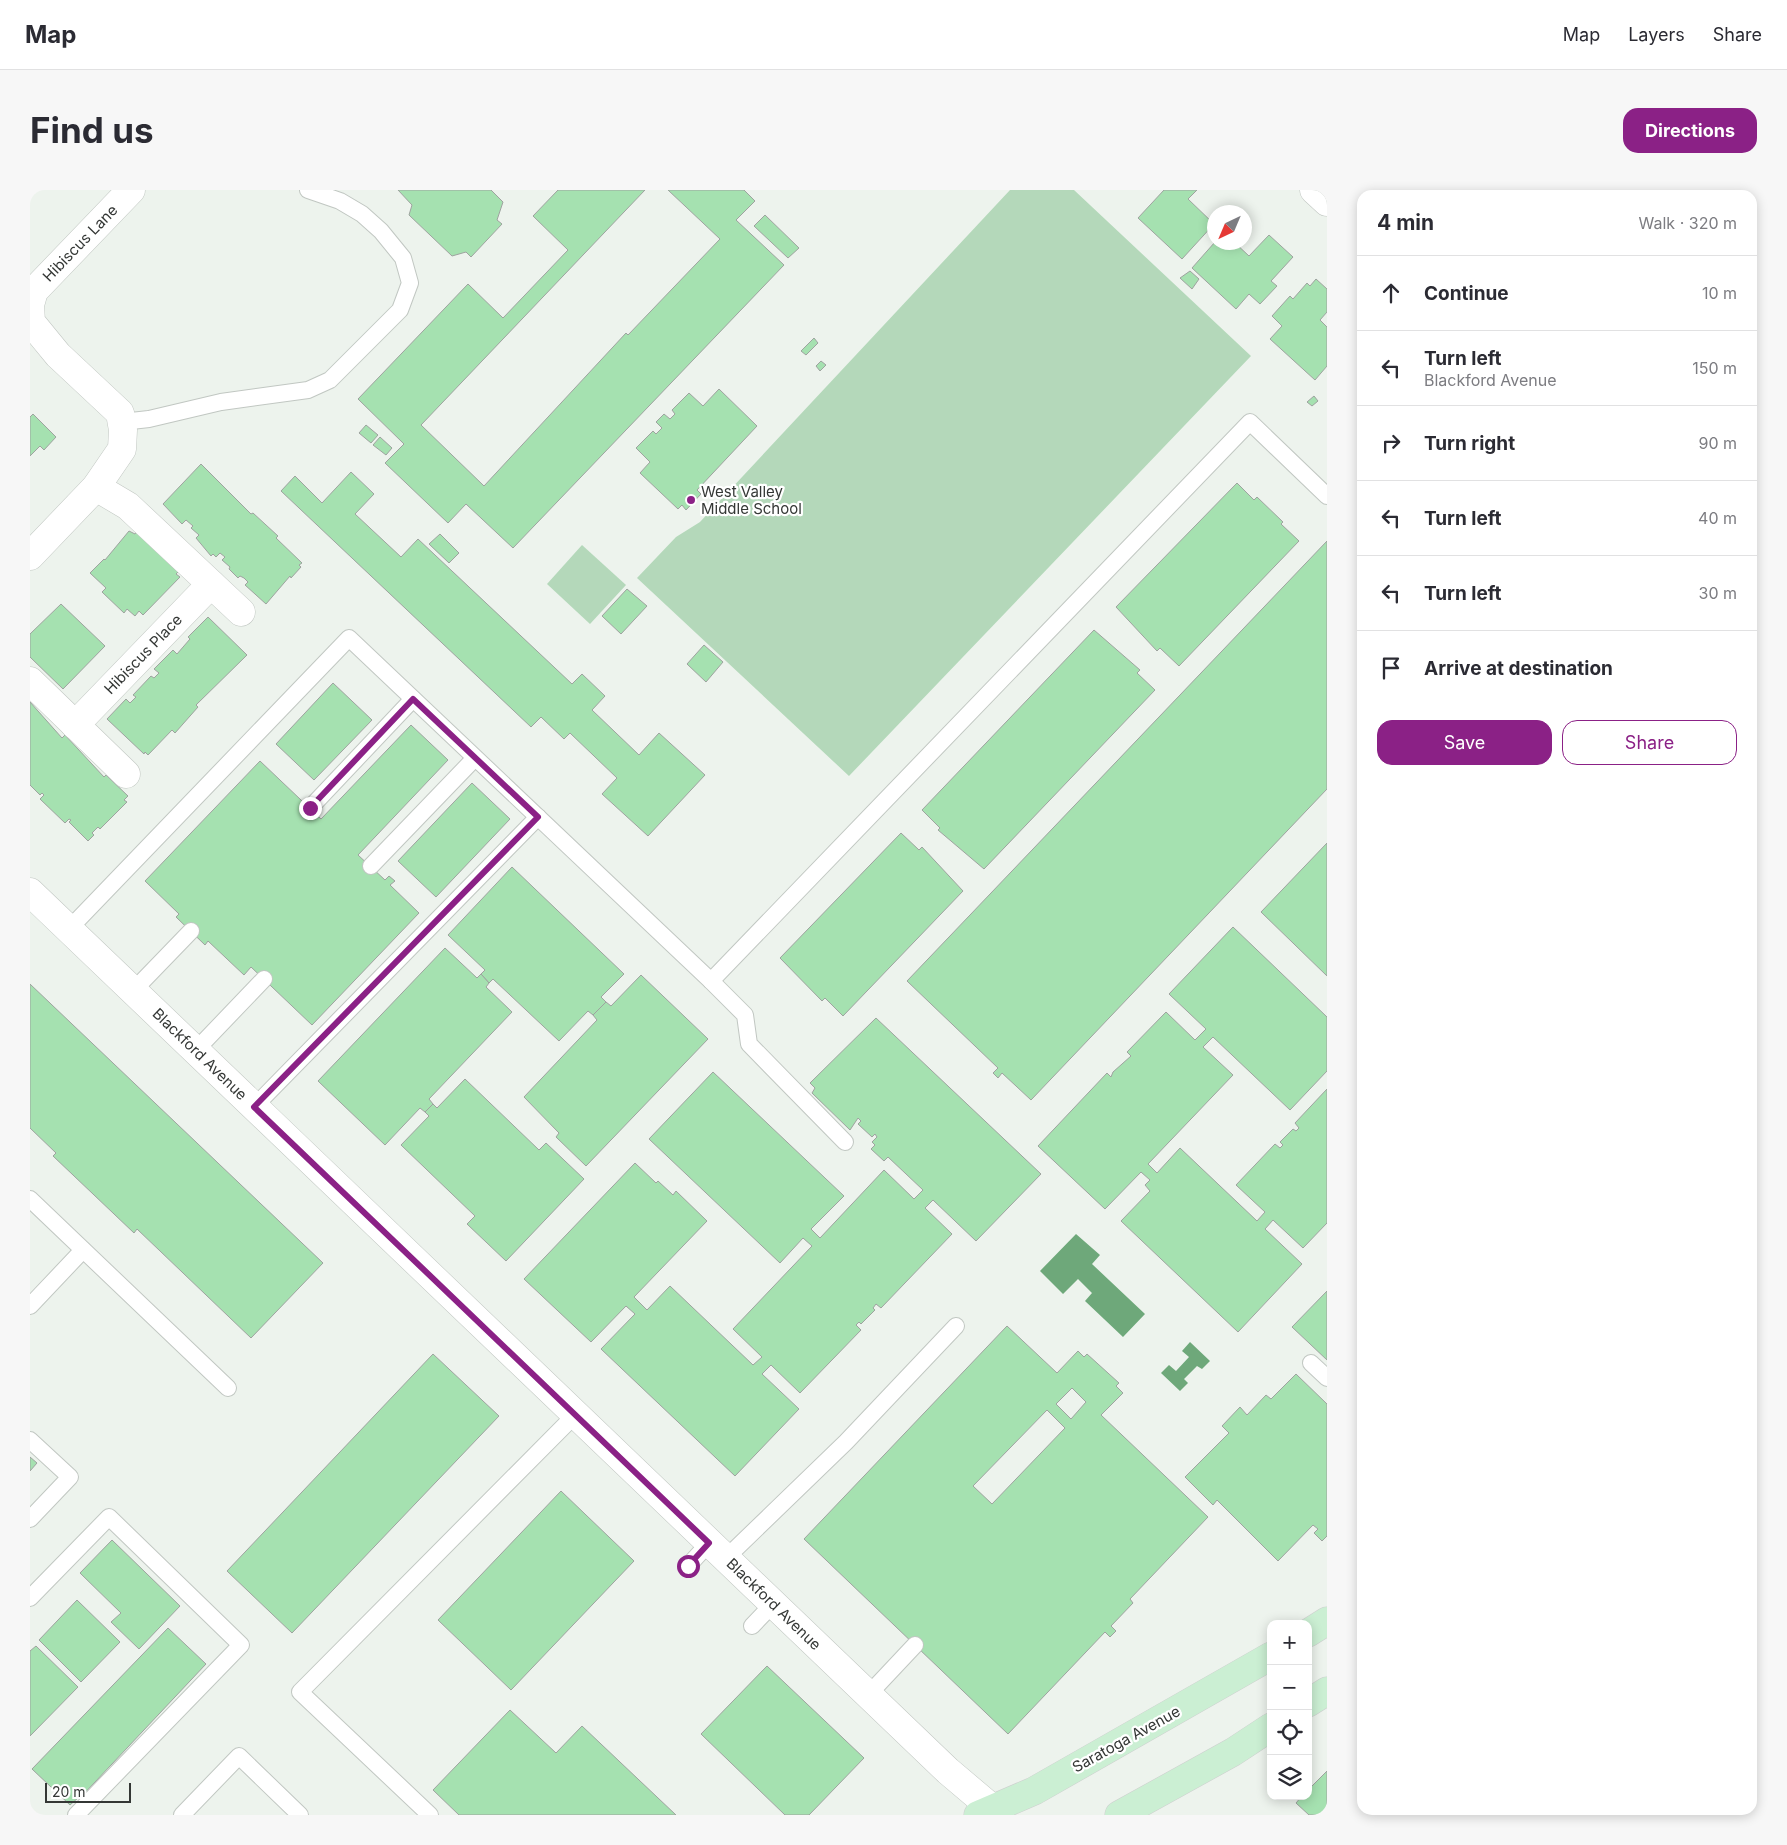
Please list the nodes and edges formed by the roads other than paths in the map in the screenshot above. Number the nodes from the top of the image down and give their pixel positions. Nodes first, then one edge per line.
1 (131, 190) edge
2 (1314, 190) edge
3 (310, 191) edge
4 (1327, 202) edge
5 (122, 422) junction
6 (96, 487) junction
7 (1327, 496) edge
8 (30, 556) edge
9 (211, 584) junction
10 (241, 612) dead end
11 (30, 681) edge
12 (413, 699) junction
13 (75, 725) junction
14 (475, 758) junction
15 (126, 774) dead end
16 (310, 808) dead end
17 (538, 817) junction
18 (371, 866) dead end
19 (30, 892) edge
20 (69, 930) junction
21 (191, 931) dead end
22 (264, 979) dead end
23 (711, 981) junction
24 (133, 991) junction
25 (196, 1050) junction
26 (254, 1107) junction
27 (845, 1142) dead end
28 (30, 1199) edge
29 (84, 1250) junction
30 (30, 1306) edge
31 (956, 1326) dead end
32 (1310, 1363) dead end
33 (1327, 1378) edge
34 (228, 1388) dead end
35 (575, 1415) junction
36 (30, 1440) edge
37 (30, 1519) edge
38 (718, 1551) junction
39 (688, 1566) dead end
40 (30, 1598) edge
41 (774, 1604) junction
42 (1327, 1621) edge
43 (752, 1626) dead end
44 (1312, 1630) edge
45 (915, 1646) dead end
46 (1267, 1658) edge
47 (1327, 1691) edge
48 (868, 1694) junction
49 (1312, 1700) edge
50 (1267, 1731) edge
51 (990, 1813) edge
52 (76, 1815) edge
53 (182, 1815) edge
54 (300, 1815) edge
55 (430, 1815) edge
56 (1118, 1815) edge

1 - 5 street, Hibiscus Lane
2 - 4 street
3 - 5 lane
5 - 6 street
6 - 8 street
6 - 9 street
7 - 23 lane
9 - 10 street
9 - 13 street, Hibiscus Place
11 - 13 street
12 - 14 lane
12 - 16 lane
12 - 20 lane
13 - 15 street
14 - 17 lane
14 - 18 lane
17 - 23 lane
17 - 26 lane
19 - 20 street, Blackford Avenue
20 - 24 street, Blackford Avenue
21 - 24 lane
22 - 25 lane
23 - 27 lane
24 - 25 street, Blackford Avenue
25 - 26 street, Blackford Avenue
26 - 35 street, Blackford Avenue
28 - 29 lane
29 - 30 lane
29 - 34 lane
31 - 38 lane
32 - 33 lane
35 - 38 street, Blackford Avenue
35 - 55 lane
36 - 37 lane
38 - 39 lane
38 - 41 street, Blackford Avenue
40 - 52 lane
41 - 43 lane
41 - 48 street, Blackford Avenue
42 - 44 main road
45 - 48 lane
46 - 51 main road, Saratoga Avenue
47 - 49 main road
48 - 51 street, Blackford Avenue
50 - 56 main road
53 - 54 lane

